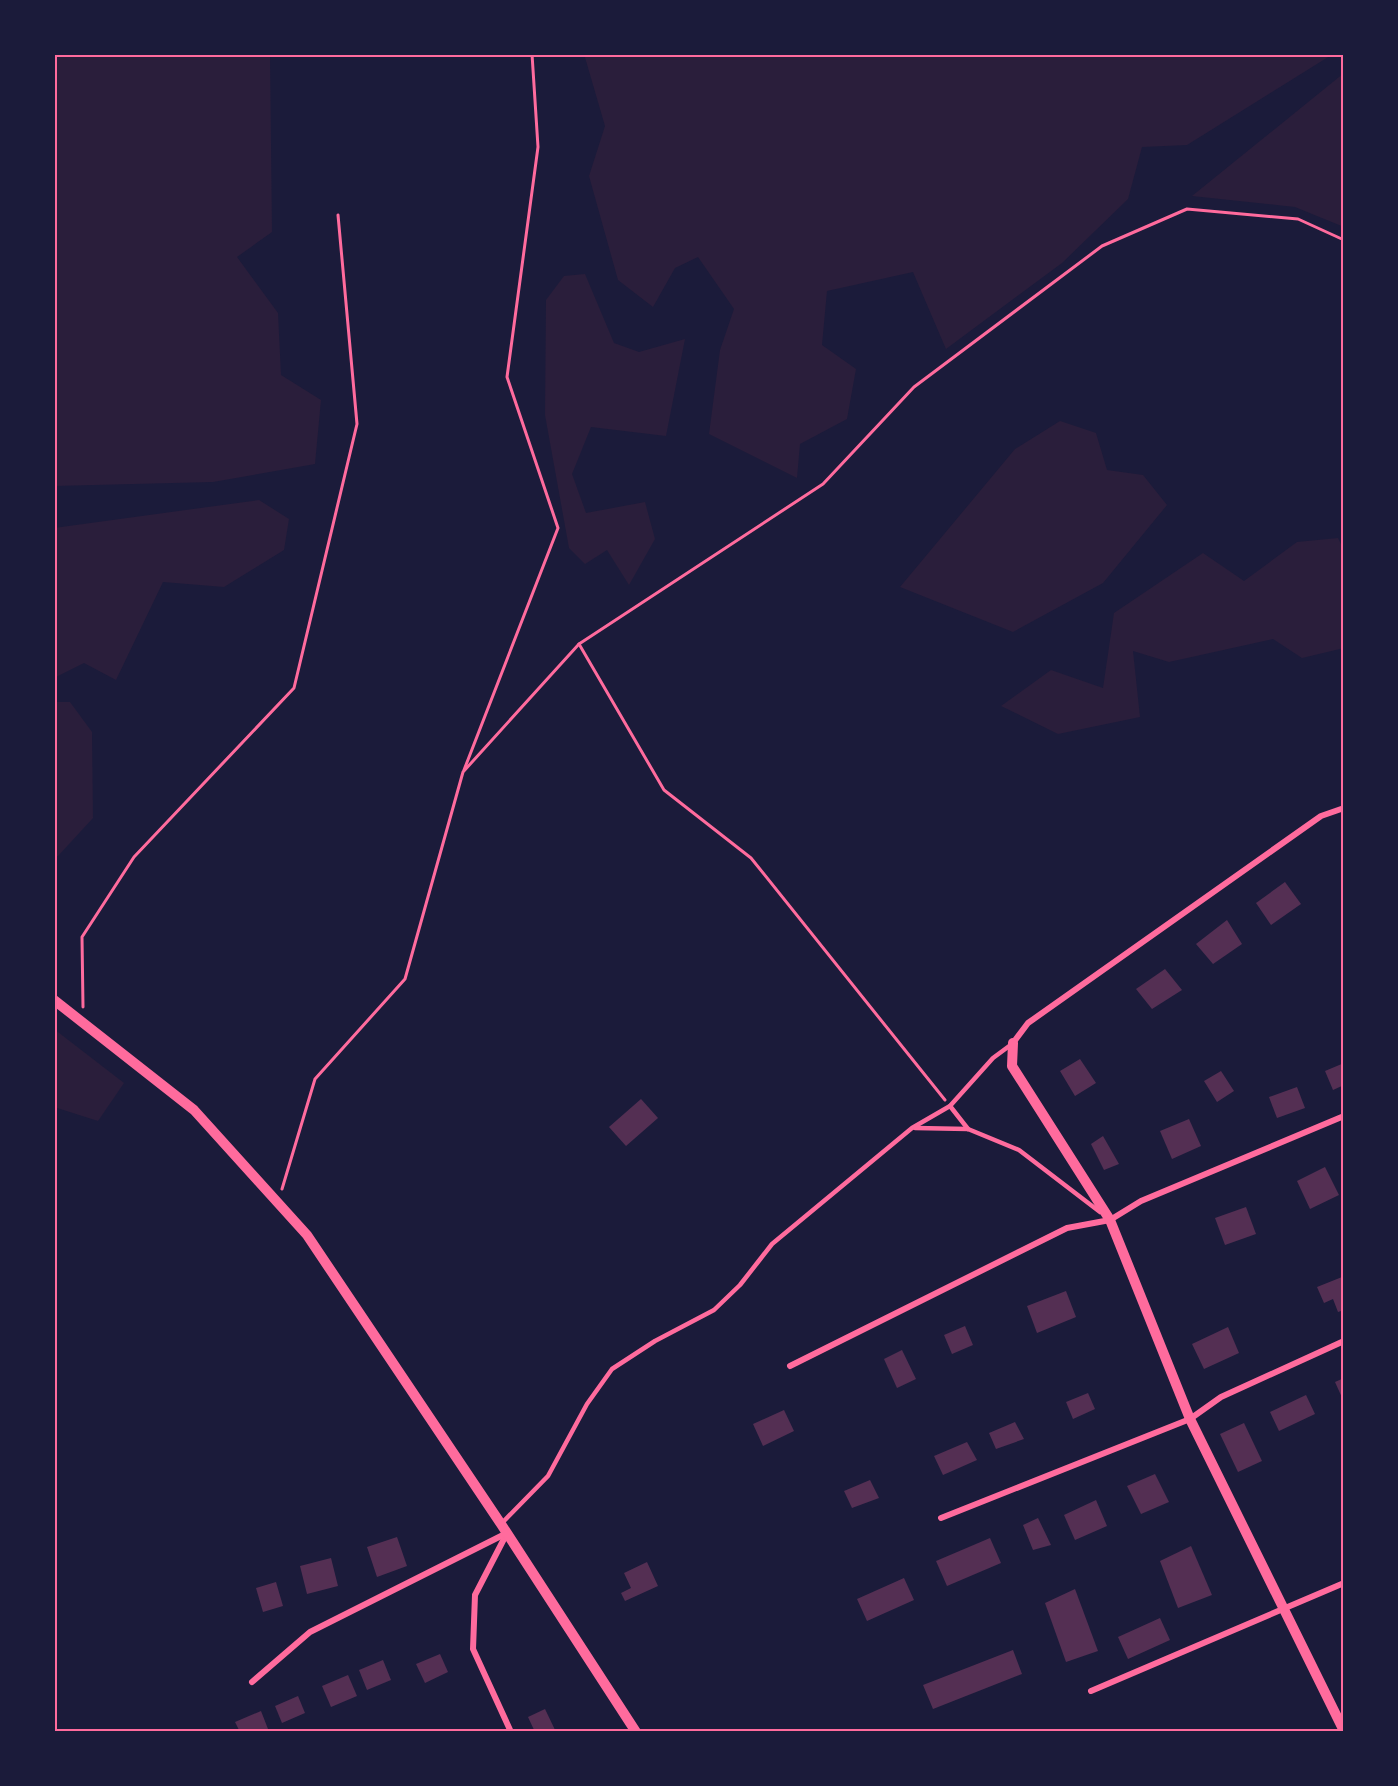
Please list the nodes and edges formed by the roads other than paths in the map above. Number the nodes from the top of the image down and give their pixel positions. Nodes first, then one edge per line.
1 (1344, 808) edge
2 (54, 1000) edge
3 (1013, 1043) junction
4 (950, 1106) junction
5 (1344, 1116) edge
6 (912, 1128) junction
7 (968, 1129) junction
8 (1110, 1220) junction
9 (1344, 1341) edge
10 (790, 1366) dead end
11 (1190, 1419) junction
12 (941, 1518) dead end
13 (504, 1529) junction
14 (1344, 1583) edge
15 (1283, 1611) junction
16 (252, 1682) dead end
17 (1091, 1691) dead end
18 (1344, 1731) edge
19 (511, 1732) edge
20 (636, 1732) edge

1 - 3 street
2 - 13 street
3 - 4 lane
3 - 8 street
4 - 6 lane
4 - 7 lane
5 - 8 street
6 - 7 lane
6 - 13 lane
7 - 8 lane
8 - 10 street
8 - 11 street
9 - 11 street
11 - 12 street
11 - 15 street
13 - 16 street
13 - 19 street
13 - 20 street
14 - 15 street
15 - 17 street
15 - 18 street

